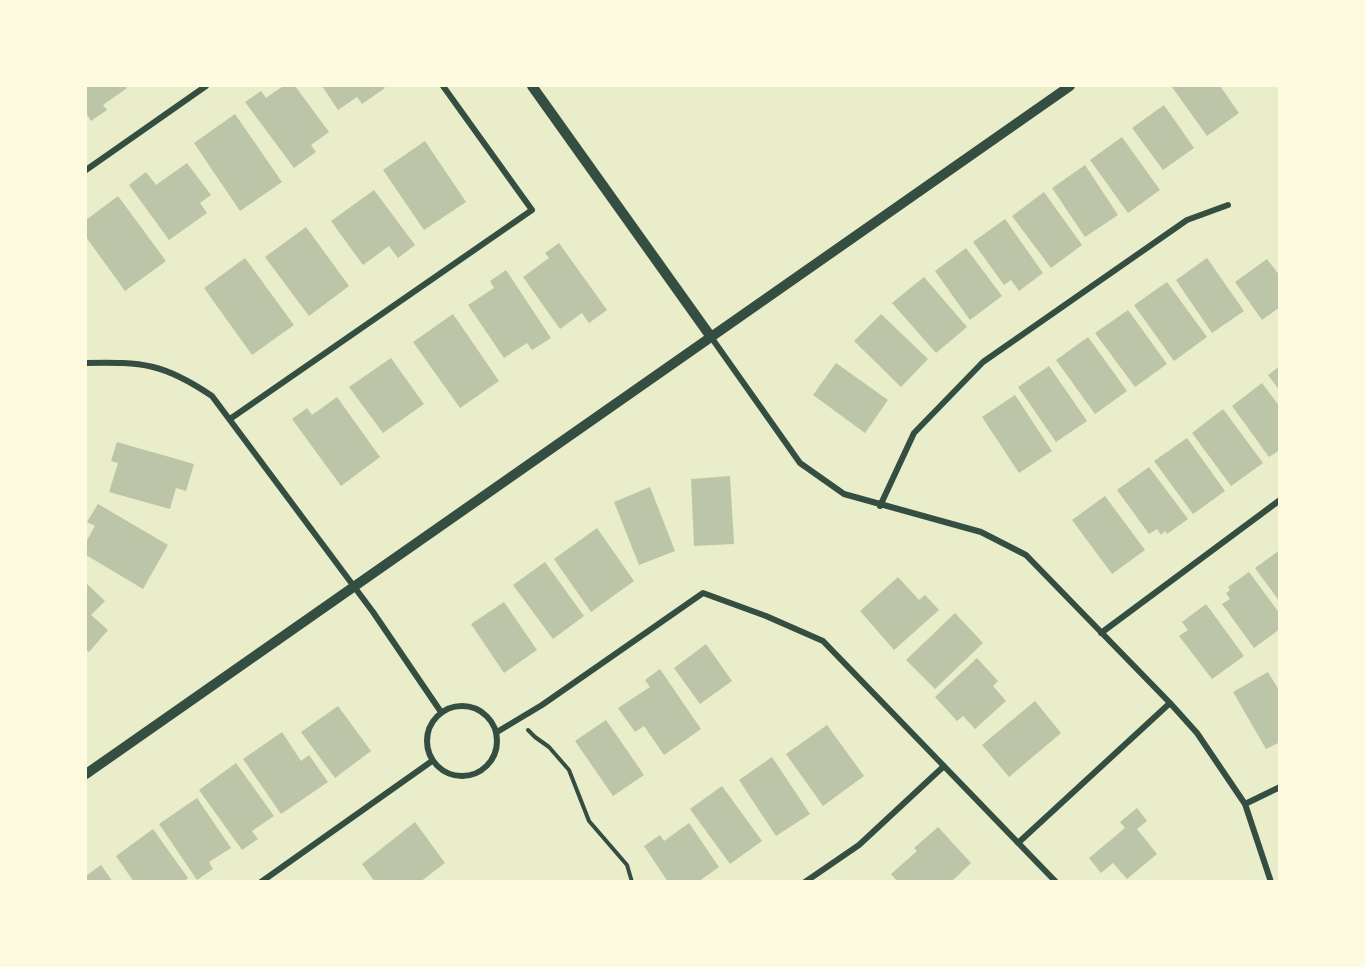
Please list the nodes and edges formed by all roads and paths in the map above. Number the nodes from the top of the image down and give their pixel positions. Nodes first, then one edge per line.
1 (206, 86) edge
2 (443, 86) edge
3 (532, 86) edge
4 (1070, 86) edge
5 (86, 170) edge
6 (1228, 205) dead end
7 (711, 337) junction
8 (86, 363) edge
9 (230, 418) junction
10 (1280, 500) edge
11 (880, 506) junction
12 (355, 587) junction
13 (1101, 633) junction
14 (1170, 703) junction
15 (441, 712) junction
16 (519, 718) junction
17 (497, 732) junction
18 (432, 761) junction
19 (944, 766) junction
20 (86, 774) edge
21 (1280, 787) edge
22 (1245, 804) junction
23 (1018, 843) junction
24 (261, 882) edge
25 (632, 882) edge
26 (805, 882) edge
27 (1056, 882) edge
28 (1271, 882) edge

1 - 5 street
2 - 9 street
3 - 7 street
4 - 7 street
6 - 11 street
7 - 11 street
7 - 12 street
8 - 9 street
9 - 12 street
10 - 13 street
11 - 13 street
12 - 15 street
12 - 20 street
13 - 14 street
14 - 22 street
14 - 23 street
15 - 17 street
15 - 18 street
16 - 17 street
16 - 19 street
16 - 25 path
17 - 18 street
18 - 24 street
19 - 23 street
19 - 26 street
21 - 22 street
22 - 28 street
23 - 27 street

